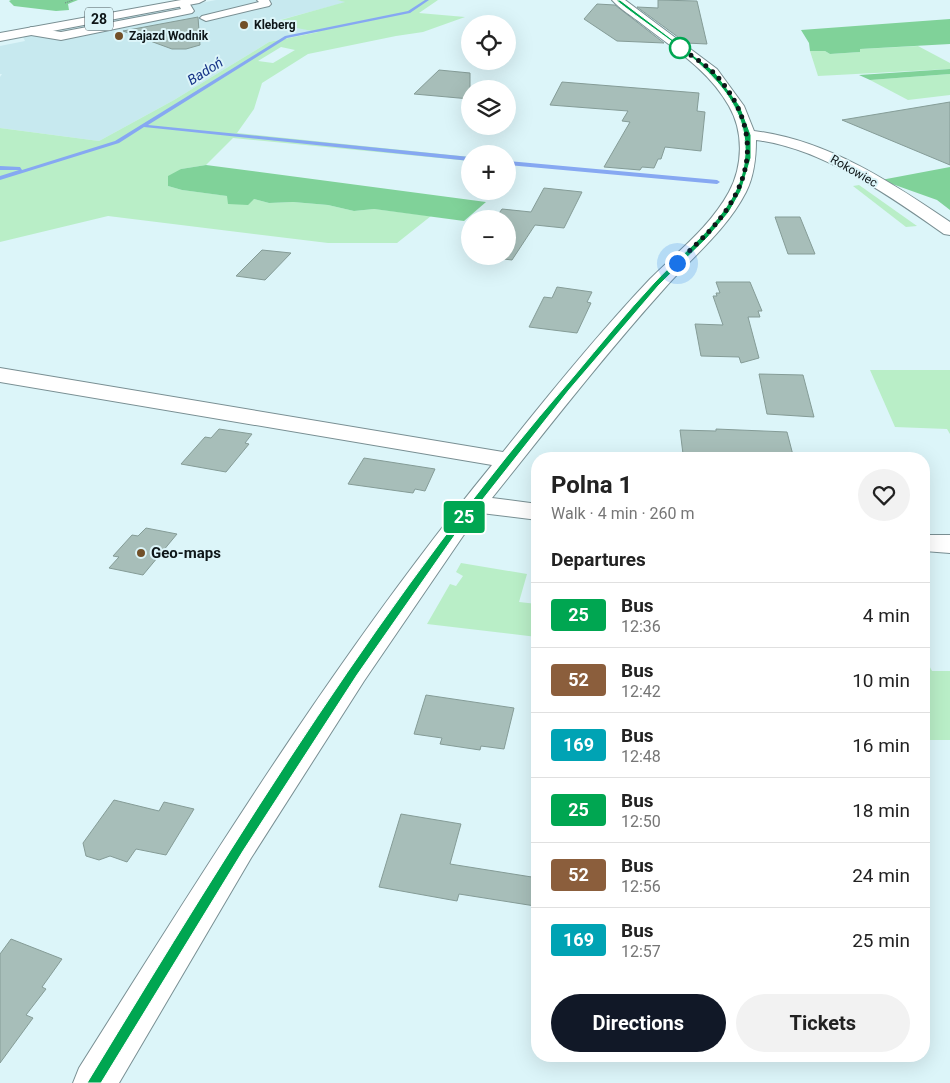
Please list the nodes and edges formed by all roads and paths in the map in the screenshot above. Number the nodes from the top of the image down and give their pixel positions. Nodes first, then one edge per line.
1 (199, 0) edge
2 (263, 0) edge
3 (618, 0) edge
4 (206, 18) dead end
5 (0, 37) edge
6 (748, 135) junction
7 (950, 230) edge
8 (0, 374) edge
9 (508, 460) junction
10 (474, 504) junction
11 (531, 511) edge
12 (930, 543) edge
13 (950, 544) edge
14 (95, 1083) edge

1 - 5 street
2 - 4 street
3 - 6 street
6 - 7 street, Rokowiec
6 - 9 street
8 - 9 street
9 - 10 street
10 - 11 street
10 - 14 street
12 - 13 street

